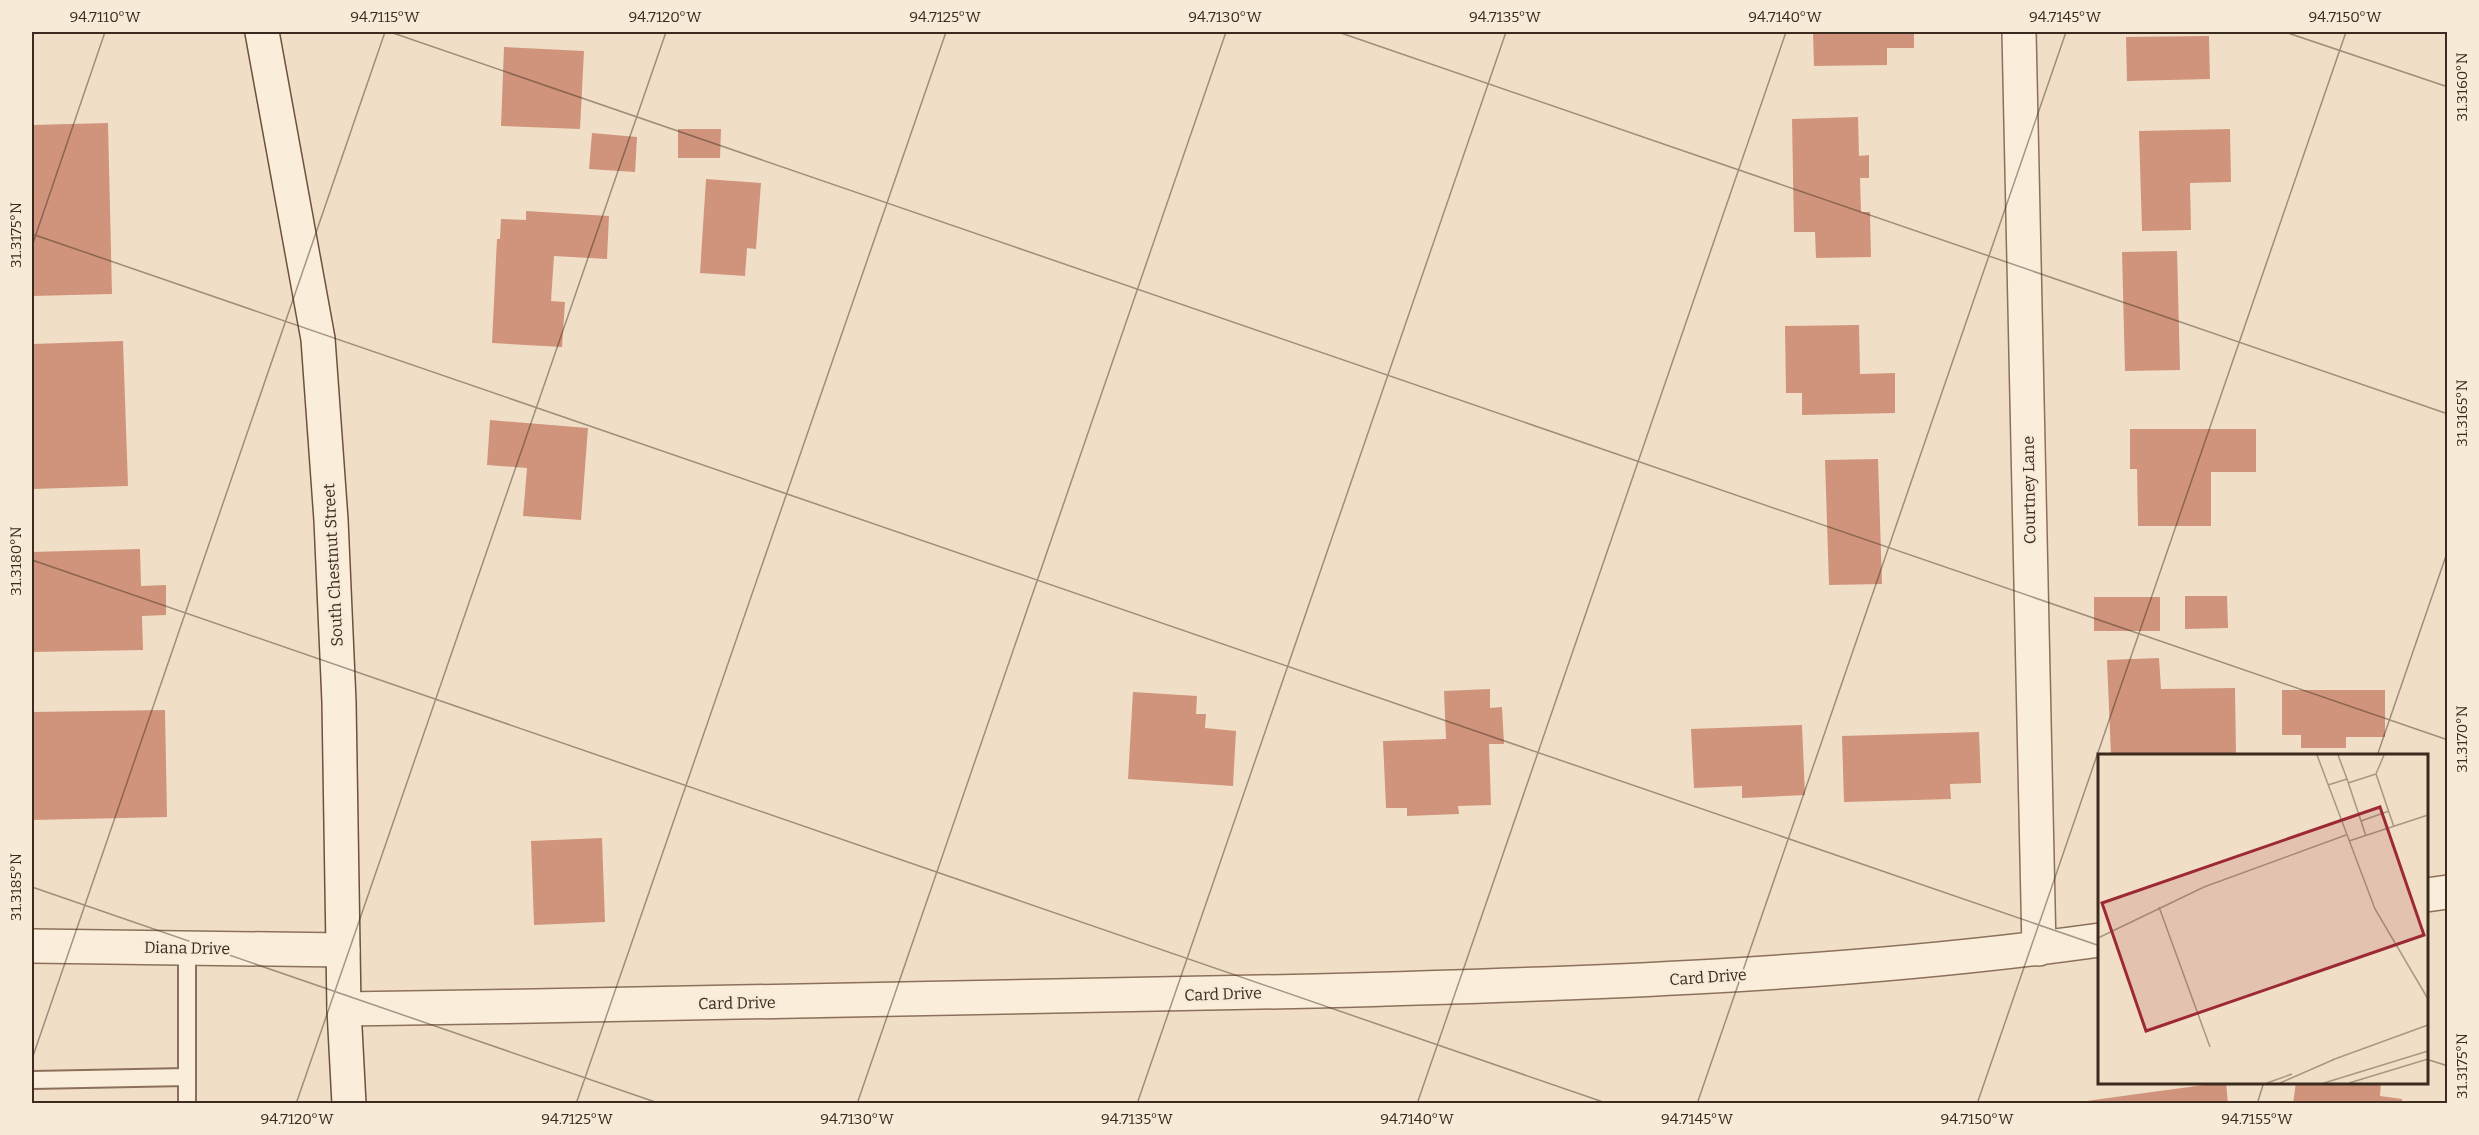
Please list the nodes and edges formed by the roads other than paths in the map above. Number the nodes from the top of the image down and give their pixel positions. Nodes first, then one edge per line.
1 (262, 32) edge
2 (2019, 32) edge
3 (2448, 892) edge
4 (2428, 895) edge
5 (2098, 940) edge
6 (32, 946) edge
7 (187, 948) junction
8 (2038, 949) junction
9 (343, 950) junction
10 (344, 1009) junction
11 (187, 1077) junction
12 (32, 1080) edge
13 (187, 1104) edge
14 (349, 1104) edge

1 - 9 street, South Chestnut Street
2 - 8 street, Courtney Lane
3 - 4 street
5 - 8 street, Card Drive
6 - 7 street, Diana Drive
7 - 9 street, Diana Drive
7 - 11 lane
8 - 10 street, Card Drive
9 - 10 street, South Chestnut Street
10 - 14 street, South Chestnut Street
11 - 12 lane
11 - 13 lane

